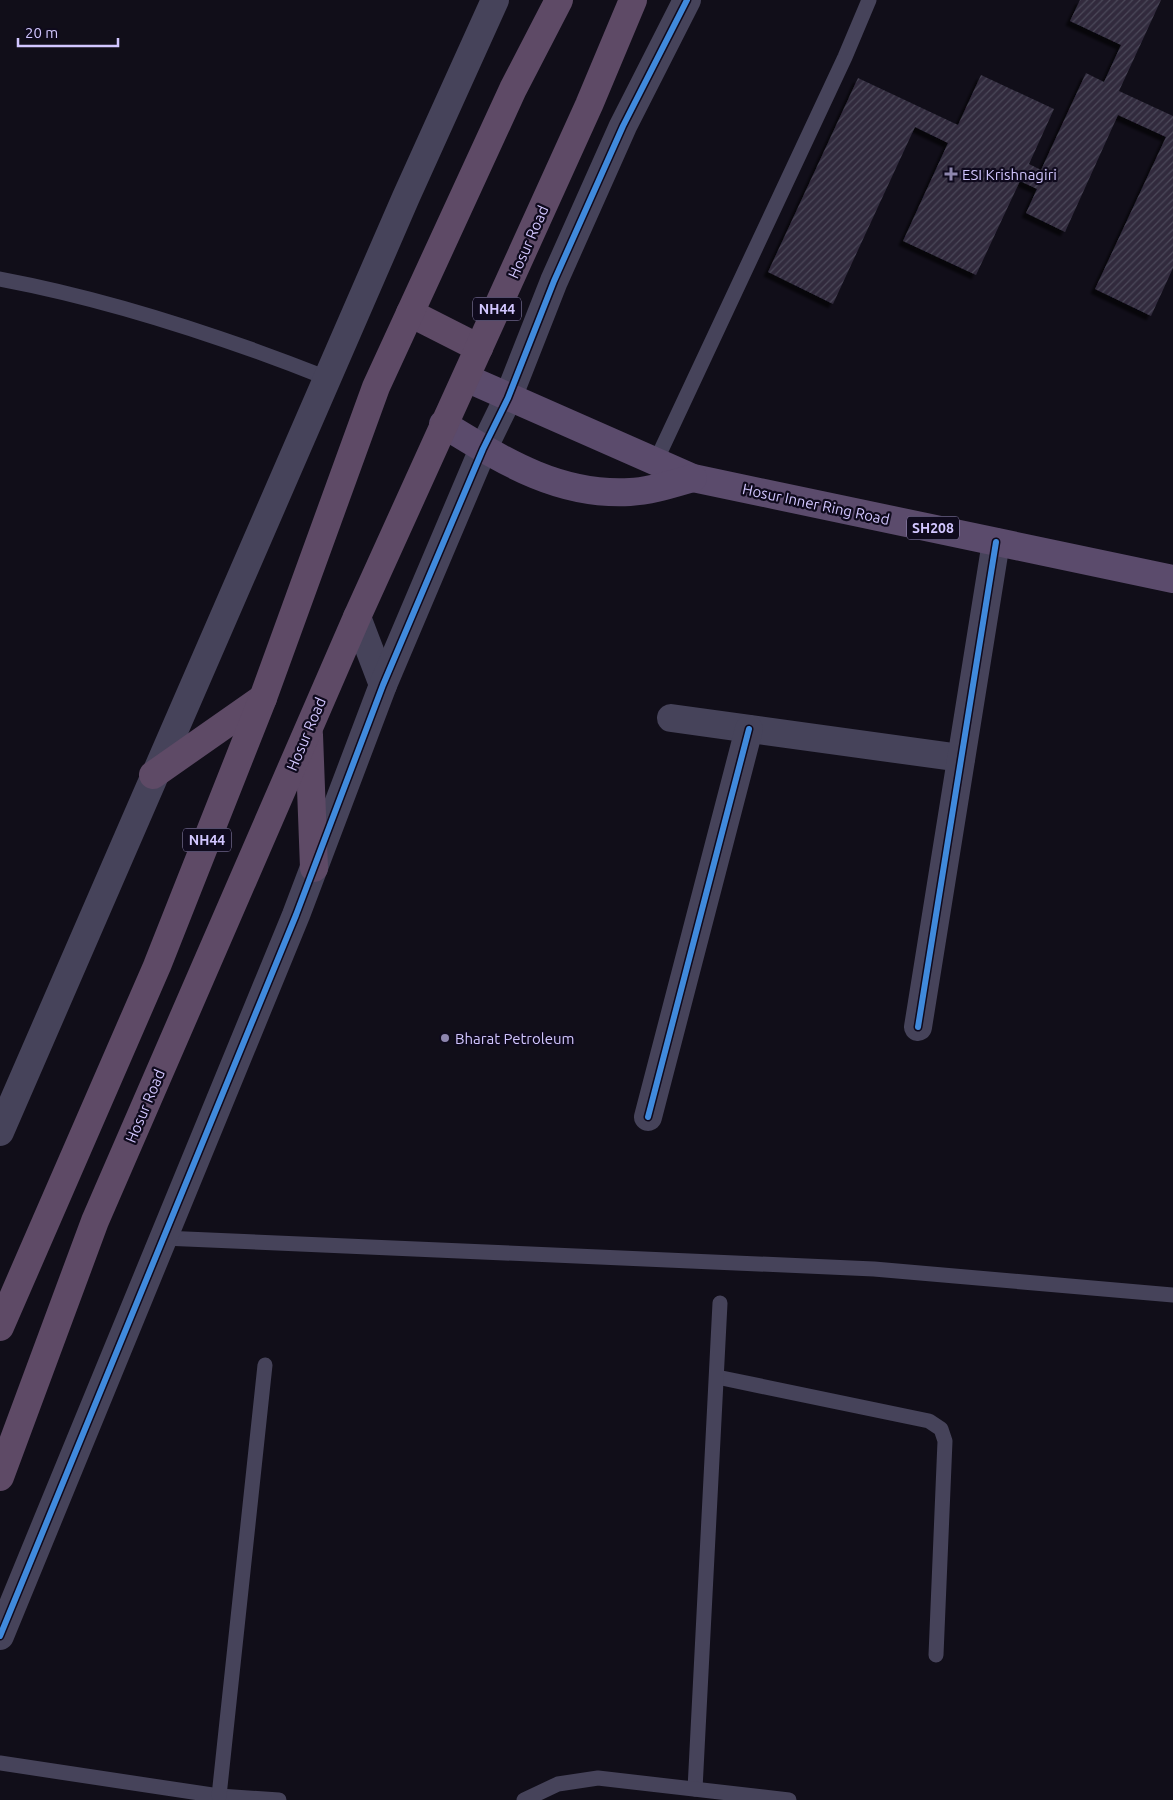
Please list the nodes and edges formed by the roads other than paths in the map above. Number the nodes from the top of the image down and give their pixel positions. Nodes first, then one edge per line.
1 (495, 0) edge
2 (559, 0) edge
3 (633, 0) edge
4 (687, 0) edge
5 (869, 0) edge
6 (0, 279) edge
7 (410, 313) junction
8 (479, 348) junction
9 (327, 378) junction
10 (466, 378) junction
11 (508, 398) junction
12 (443, 424) junction
13 (483, 449) junction
14 (655, 463) junction
15 (693, 478) junction
16 (996, 542) junction
17 (1173, 579) edge
18 (356, 617) junction
19 (383, 685) junction
20 (263, 698) junction
21 (671, 718) dead end
22 (308, 729) junction
23 (750, 729) junction
24 (961, 758) junction
25 (153, 775) junction
26 (314, 868) junction
27 (918, 1027) dead end
28 (648, 1117) dead end
29 (0, 1132) edge
30 (163, 1238) junction
31 (1173, 1296) edge
32 (720, 1303) dead end
33 (0, 1326) edge
34 (265, 1365) dead end
35 (717, 1377) junction
36 (0, 1477) edge
37 (0, 1636) edge
38 (936, 1654) dead end
39 (0, 1763) edge
40 (695, 1789) junction
41 (219, 1796) junction
42 (279, 1800) edge
43 (524, 1800) edge
44 (789, 1800) edge

1 - 9 street
2 - 7 highway, NH44
3 - 8 highway, Hosur Road / NH44
4 - 11 street
5 - 14 lane
6 - 9 lane
7 - 8 highway
7 - 20 highway, NH44
8 - 10 highway, Hosur Road / NH44
9 - 25 street
10 - 11 main road, Hosur Inner Ring Road / SH208
10 - 12 highway, Hosur Road / NH44
11 - 13 street
11 - 14 main road, Hosur Inner Ring Road / SH208
12 - 13 main road, Hosur Inner Ring Road / SH208
12 - 18 highway, Hosur Road / NH44
13 - 15 main road, Hosur Inner Ring Road / SH208
13 - 19 street
14 - 15 main road, Hosur Inner Ring Road / SH208
15 - 16 main road, Hosur Inner Ring Road / SH208
16 - 17 main road, Hosur Inner Ring Road / SH208
16 - 24 street
18 - 19 street
18 - 22 highway, Hosur Road / NH44
19 - 26 street
20 - 25 highway
20 - 33 highway, NH44
21 - 23 street
22 - 26 highway
22 - 36 highway, Hosur Road / NH44
23 - 24 street
23 - 28 street
24 - 27 street
25 - 29 street
26 - 30 street
30 - 31 lane
30 - 37 street
32 - 35 lane
34 - 41 lane
35 - 38 lane
35 - 40 lane
39 - 41 lane
40 - 43 lane
40 - 44 lane
41 - 42 lane

